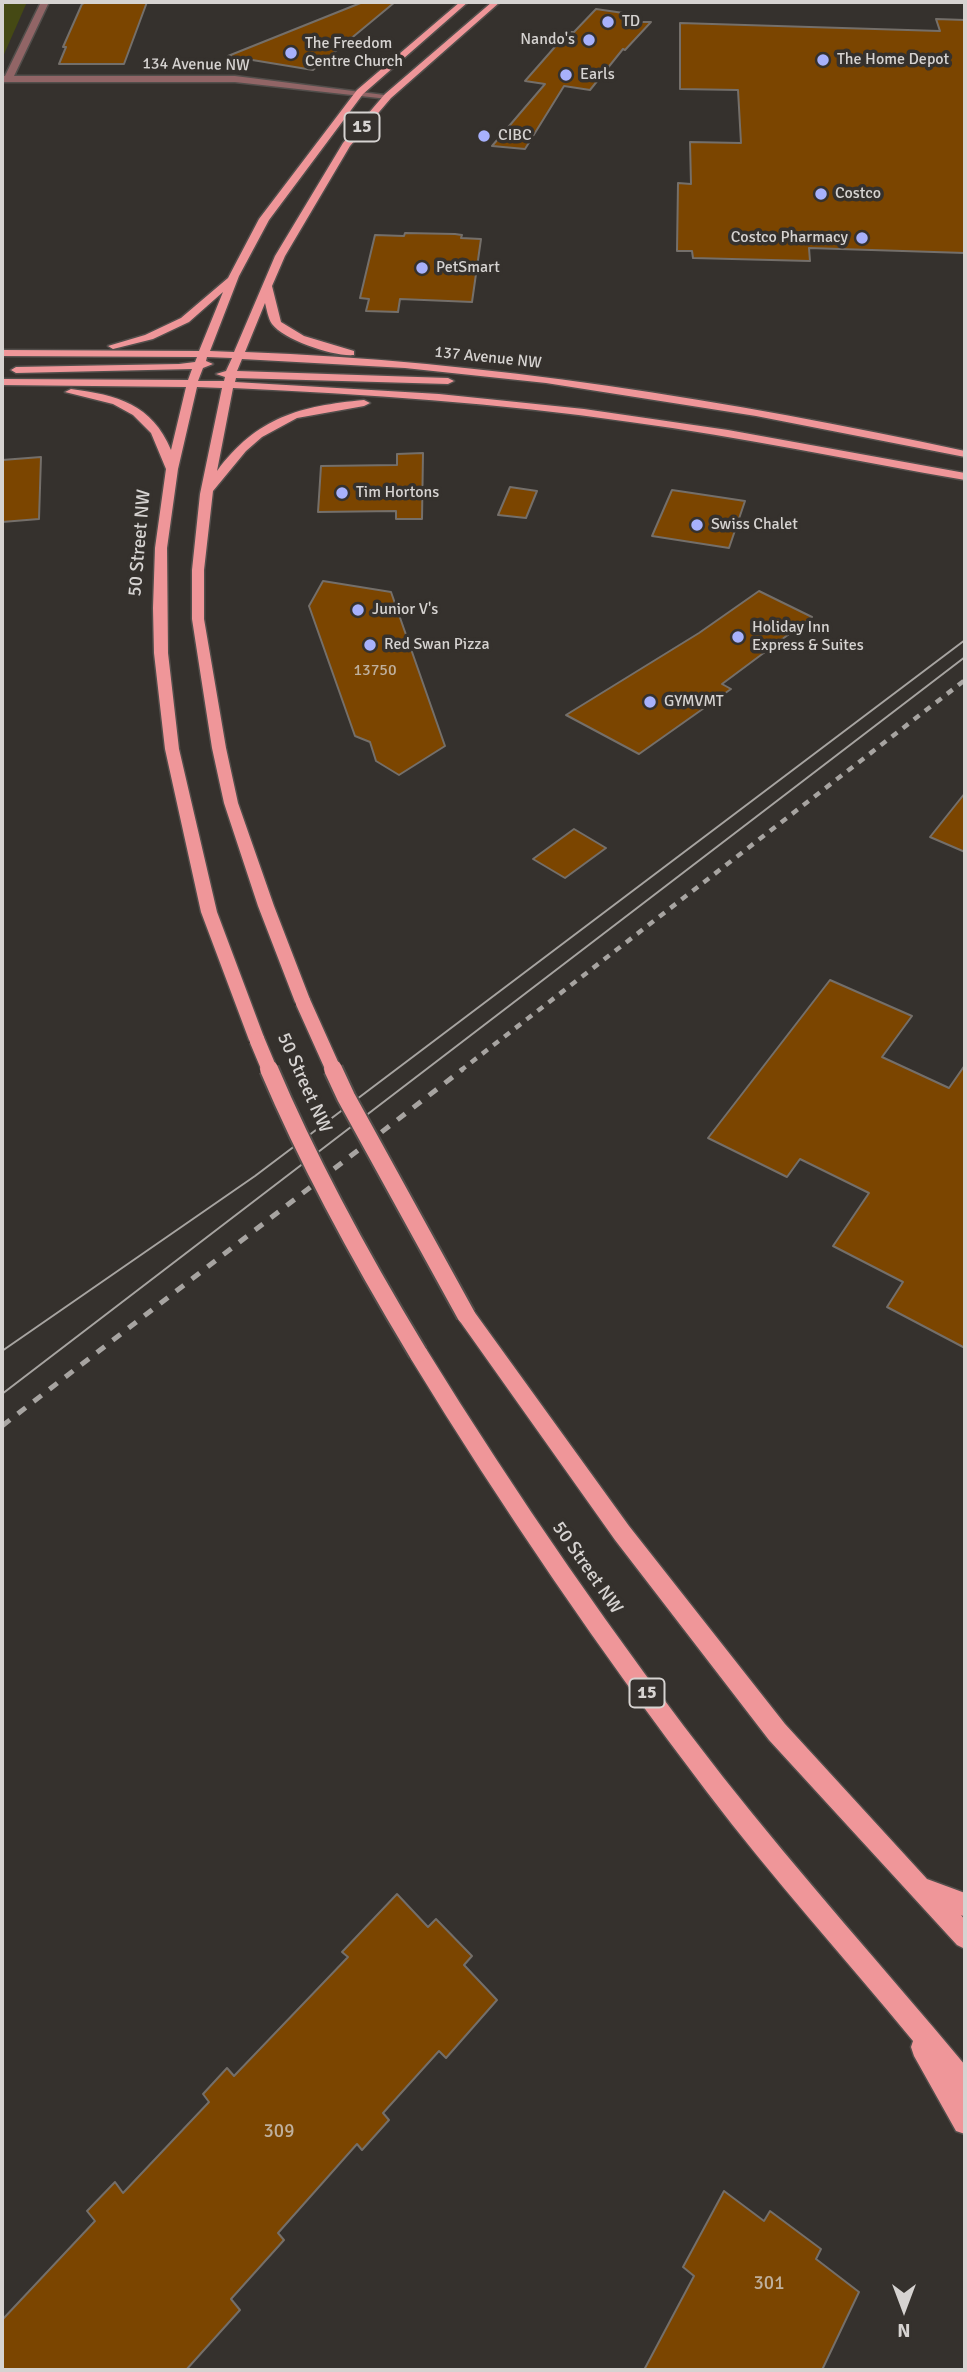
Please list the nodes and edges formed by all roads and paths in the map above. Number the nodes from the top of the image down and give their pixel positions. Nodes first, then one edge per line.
1 (44, 2) edge
2 (464, 2) edge
3 (496, 2) edge
4 (5, 78) edge
5 (360, 92) junction
6 (388, 96) junction
7 (234, 276) junction
8 (267, 285) junction
9 (83, 352) junction
10 (2, 353) edge
11 (238, 356) junction
12 (202, 360) junction
13 (404, 365) junction
14 (2, 371) edge
15 (230, 379) junction
16 (2, 382) edge
17 (16, 382) junction
18 (192, 383) junction
19 (602, 387) junction
20 (438, 398) junction
21 (965, 454) edge
22 (172, 468) junction
23 (965, 477) edge
24 (206, 494) junction
25 (917, 1886) junction
26 (965, 1905) edge
27 (965, 1937) edge
28 (904, 2013) junction
29 (965, 2084) edge
30 (965, 2122) edge

1 - 4 street
2 - 5 main road, 50 Street NW / 15
3 - 6 main road, 50 Street NW / 15
4 - 5 street, 134 Avenue NW
5 - 6 street, 134 Avenue NW
5 - 7 main road, 50 Street NW / 15
6 - 8 main road, 50 Street NW / 15
7 - 9 main road
7 - 12 main road, 50 Street NW
8 - 11 main road, 50 Street NW
8 - 13 main road
9 - 10 main road
9 - 12 main road
11 - 12 main road, 137 Avenue NW
11 - 13 main road, 137 Avenue NW
11 - 15 main road, 50 Street NW
12 - 14 main road
12 - 18 main road, 50 Street NW
13 - 19 main road, 137 Avenue NW
15 - 18 main road
15 - 19 main road
15 - 20 main road
15 - 24 main road, 50 Street NW
16 - 17 main road
17 - 18 main road
17 - 22 main road
18 - 22 main road, 50 Street NW
19 - 21 main road, 137 Avenue NW
20 - 23 main road
20 - 24 main road
22 - 28 main road, 50 Street NW / 15, bridge
24 - 25 main road, 50 Street NW, bridge
25 - 26 main road
25 - 27 main road, 50 Street NW
28 - 29 main road, 50 Street NW
28 - 30 main road

